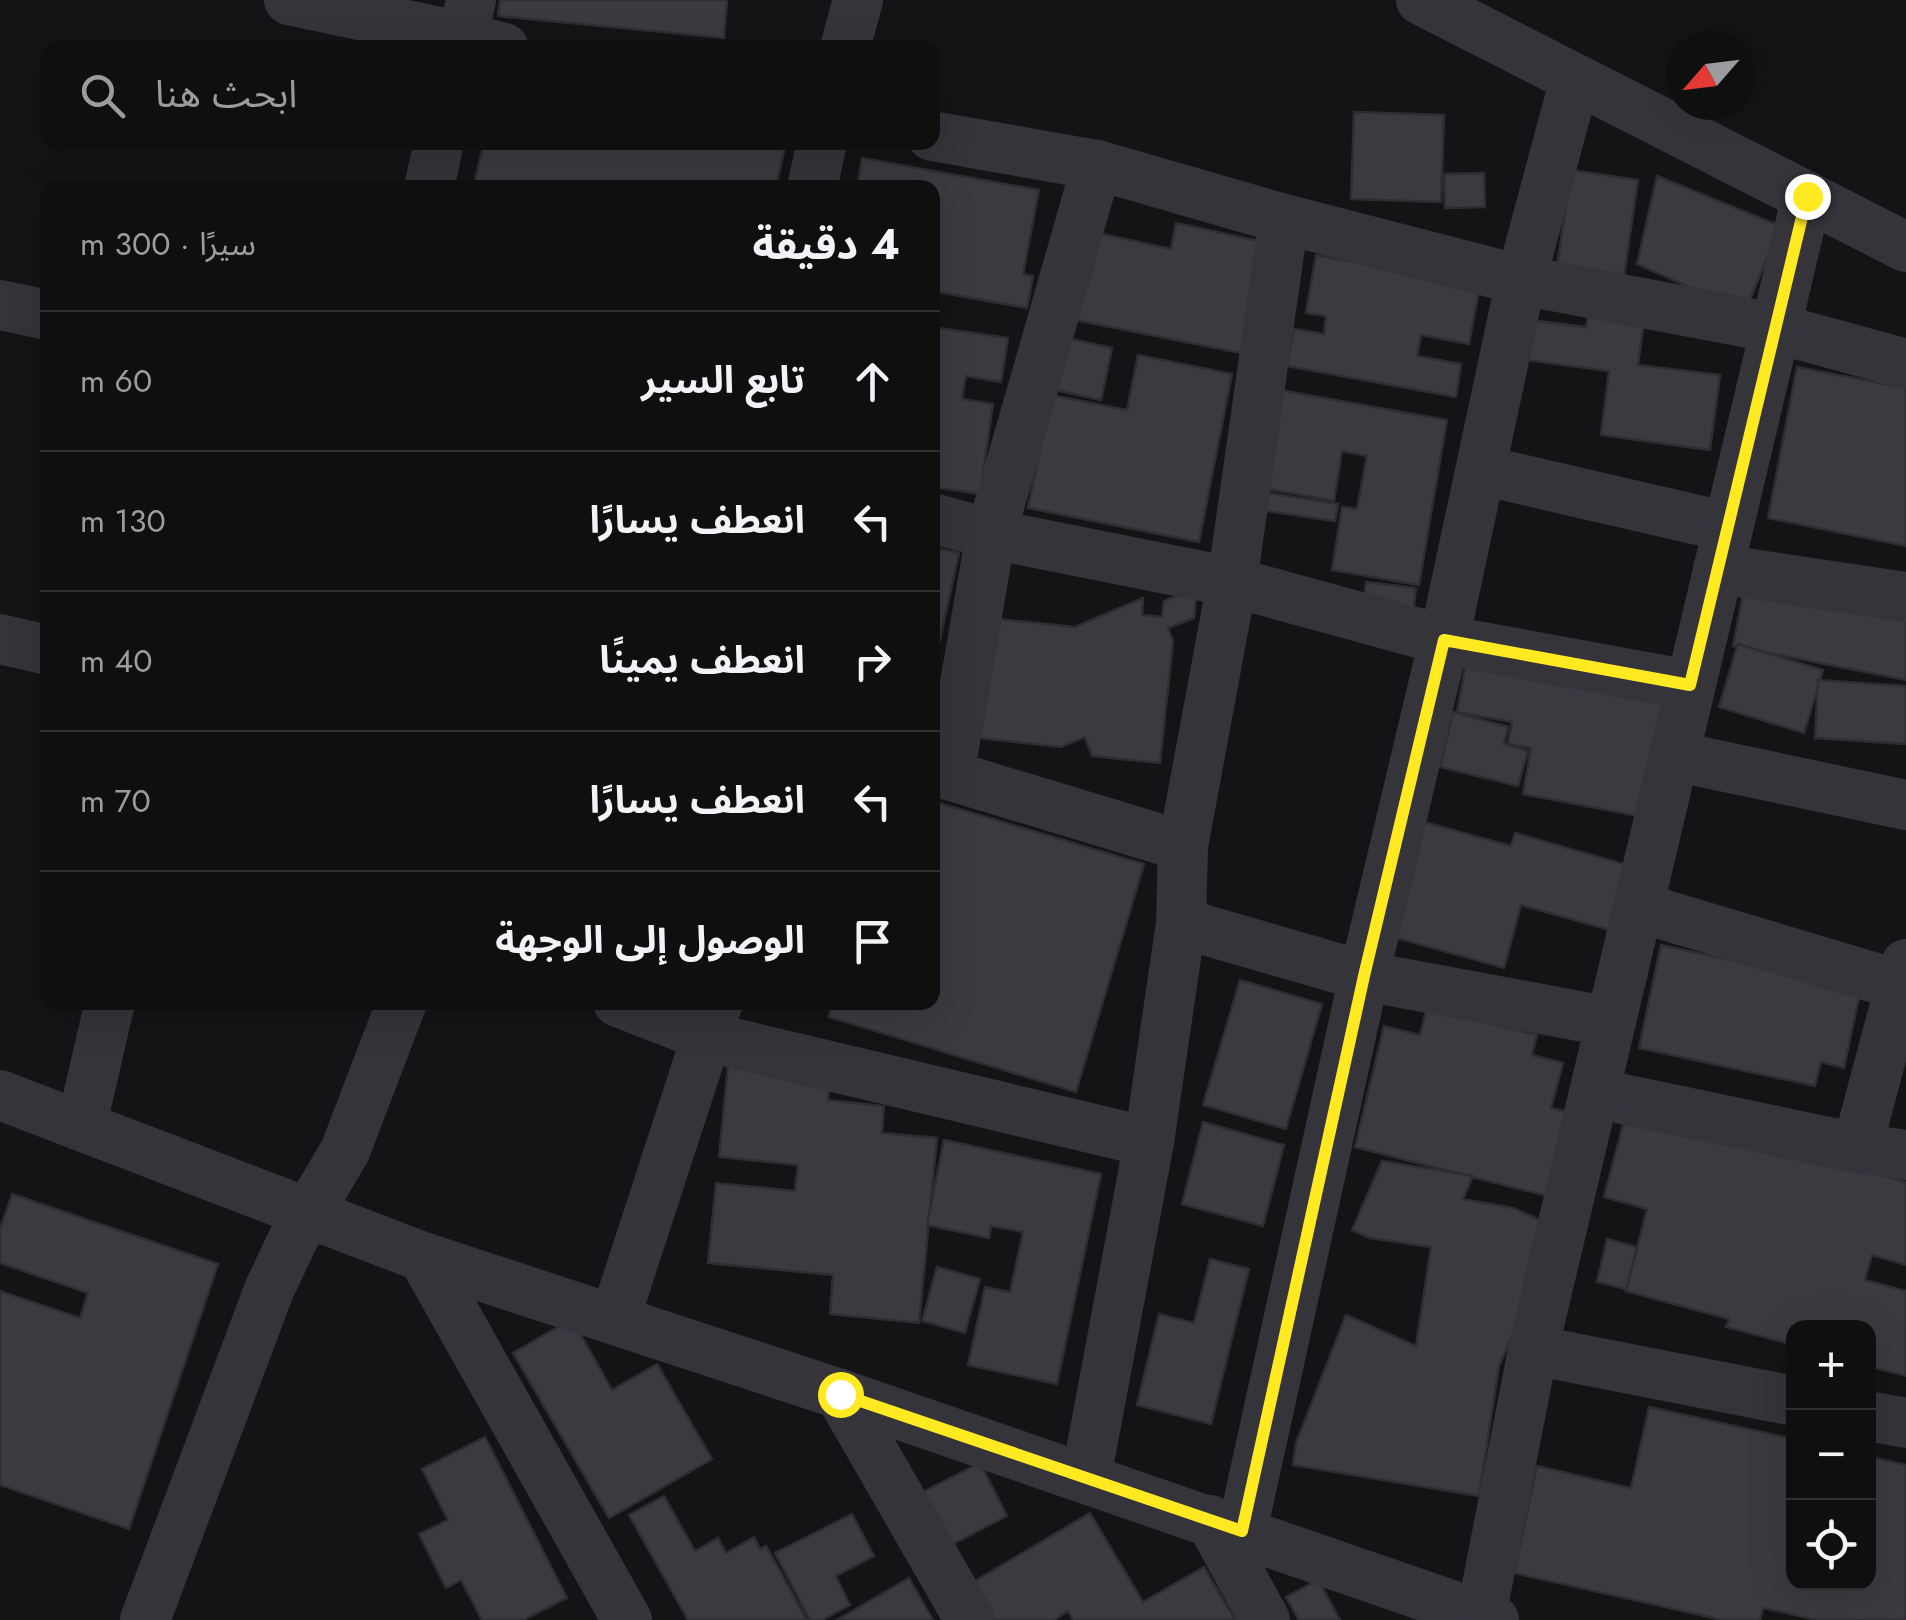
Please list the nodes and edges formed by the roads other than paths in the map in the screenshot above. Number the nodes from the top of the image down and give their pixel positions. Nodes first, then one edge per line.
1 (289, 0) edge
2 (858, 0) edge
3 (1421, 0) edge
4 (475, 33) edge
5 (848, 40) edge
6 (1574, 79) junction
7 (940, 137) edge
8 (437, 150) edge
9 (820, 150) edge
10 (1098, 166) junction
11 (431, 180) edge
12 (814, 180) edge
13 (1807, 196) junction
14 (1284, 219) junction
15 (1906, 247) edge
16 (1520, 280) junction
17 (0, 305) edge
18 (40, 313) edge
19 (1776, 328) junction
20 (1906, 364) edge
21 (1482, 470) junction
22 (940, 520) edge
23 (991, 534) junction
24 (1723, 548) junction
25 (1232, 582) junction
26 (1906, 596) edge
27 (0, 640) edge
28 (1444, 640) junction
29 (40, 648) edge
30 (1690, 685) junction
31 (1674, 756) junction
32 (940, 772) edge
33 (1906, 805) edge
34 (1184, 846) junction
35 (1638, 907) junction
36 (1181, 923) junction
37 (1364, 976) junction
38 (1904, 979) edge
39 (108, 1010) edge
40 (399, 1010) edge
41 (660, 1010) edge
42 (713, 1020) edge
43 (1611, 1022) junction
44 (1594, 1092) junction
45 (4, 1110) edge
46 (82, 1124) junction
47 (1149, 1142) junction
48 (1857, 1148) junction
49 (1906, 1155) edge
50 (310, 1211) junction
51 (423, 1257) junction
52 (615, 1318) junction
53 (1533, 1350) junction
54 (840, 1394) junction
55 (1786, 1399) edge
56 (1876, 1417) edge
57 (1906, 1423) edge
58 (1086, 1478) junction
59 (1226, 1526) junction
60 (1488, 1618) edge
61 (146, 1620) edge
62 (627, 1620) edge
63 (970, 1620) edge
64 (1265, 1620) edge

1 - 4 street
2 - 5 street
3 - 6 street
6 - 13 street
6 - 16 street
7 - 10 street
8 - 11 street
9 - 12 street
10 - 14 street
10 - 23 street
13 - 15 street
13 - 19 street
14 - 16 street
14 - 25 street
16 - 19 street
16 - 21 street
17 - 18 street
19 - 20 street
19 - 24 street
21 - 24 street
21 - 28 street
22 - 23 street
23 - 25 street
23 - 32 street
24 - 26 street
24 - 30 street
25 - 28 street
25 - 34 street
27 - 29 street
28 - 30 street
28 - 37 street
30 - 31 street
31 - 33 street
31 - 35 street
32 - 34 street
34 - 36 street
35 - 38 street
35 - 43 street
36 - 37 street
36 - 47 street
37 - 43 street
37 - 59 street
38 - 48 street
39 - 46 street
40 - 50 street
41 - 42 street
42 - 47 street
42 - 52 street
43 - 44 street
44 - 48 street
44 - 53 street
45 - 46 street
46 - 50 street
47 - 58 street
48 - 49 street
50 - 51 street
50 - 61 street
51 - 52 street
51 - 62 street
52 - 54 street
53 - 55 street
53 - 60 street
54 - 58 street
54 - 63 street
56 - 57 street
58 - 59 street
59 - 60 street
59 - 64 street

